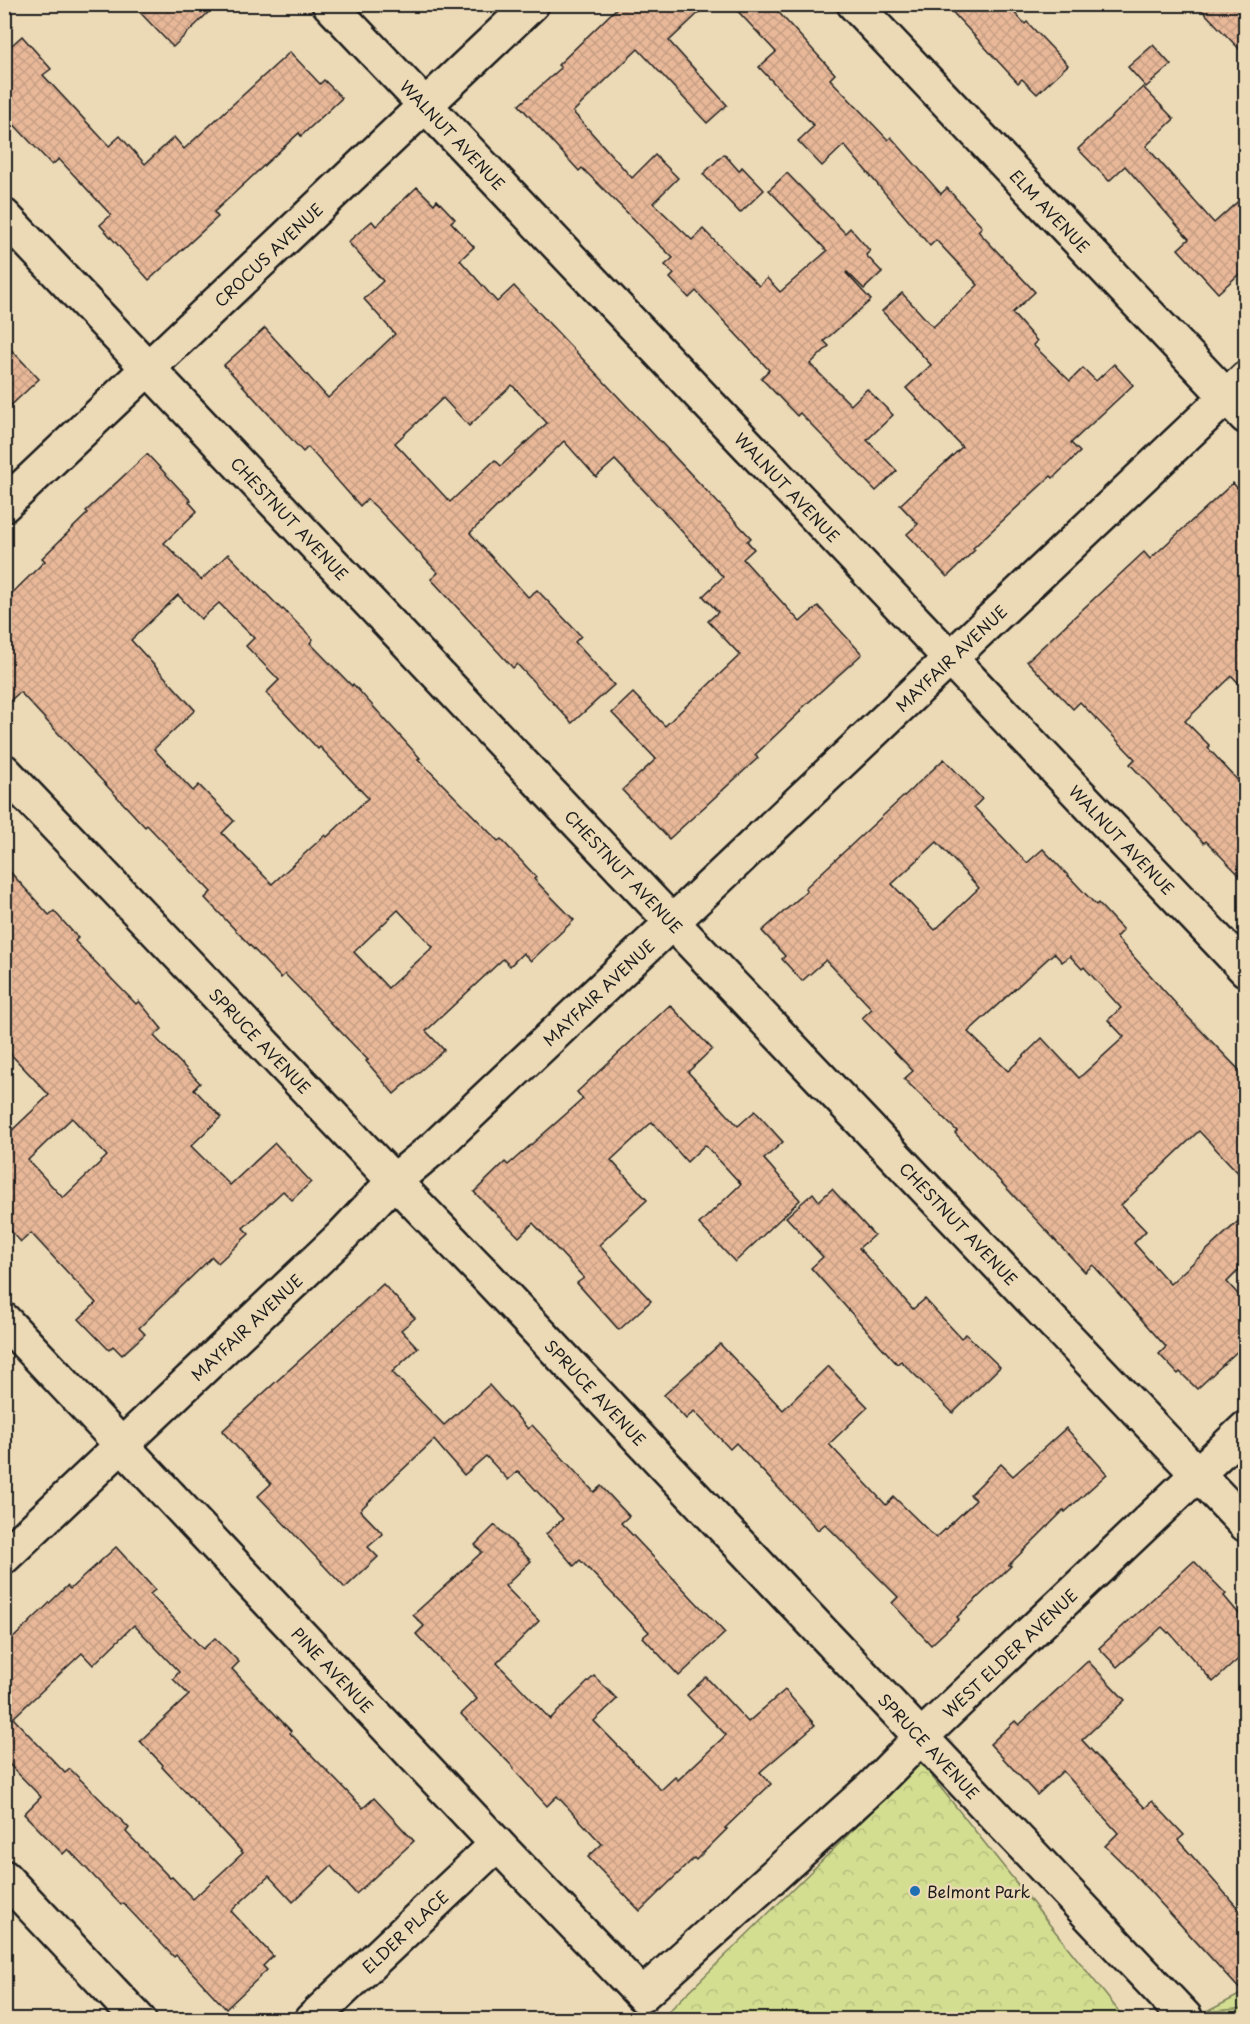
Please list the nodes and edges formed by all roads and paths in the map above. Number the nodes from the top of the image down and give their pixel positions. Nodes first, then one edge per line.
1 (329, 4) edge
2 (532, 4) edge
3 (854, 4) edge
4 (425, 106) junction
5 (4, 216) edge
6 (148, 368) junction
7 (1239, 397) edge
8 (4, 505) edge
9 (950, 658) junction
10 (4, 771) edge
11 (672, 922) junction
12 (1245, 970) edge
13 (394, 1182) junction
14 (4, 1320) edge
15 (1245, 1428) edge
16 (122, 1444) junction
17 (1197, 1474) junction
18 (1245, 1524) edge
19 (4, 1557) edge
20 (921, 1737) junction
21 (497, 1844) junction
22 (4, 1877) edge
23 (666, 1973) joint
24 (1185, 2017) dead end
25 (139, 2019) edge
26 (311, 2019) edge

1 - 4 street, WALNUT AVENUE
2 - 4 street, CROCUS AVENUE
3 - 7 street, ELM AVENUE
4 - 6 street, CROCUS AVENUE
4 - 9 street, WALNUT AVENUE
5 - 6 street, CHESTNUT AVENUE
6 - 8 street, CROCUS AVENUE
6 - 11 street, CHESTNUT AVENUE
7 - 9 street, MAYFAIR AVENUE
9 - 11 street, MAYFAIR AVENUE
9 - 12 street, WALNUT AVENUE
10 - 13 street, SPRUCE AVENUE
11 - 13 street, MAYFAIR AVENUE
11 - 17 street, CHESTNUT AVENUE
13 - 16 street, MAYFAIR AVENUE
13 - 20 street, SPRUCE AVENUE
14 - 16 street, PINE AVENUE
15 - 17 street, WEST ELDER AVENUE
16 - 19 street, MAYFAIR AVENUE
16 - 21 street, PINE AVENUE
17 - 18 street, CHESTNUT AVENUE
17 - 20 street, WEST ELDER AVENUE
20 - 23 street, WEST ELDER AVENUE
20 - 24 street, SPRUCE AVENUE
21 - 23 street, PINE AVENUE
21 - 26 street, ELDER PLACE
22 - 25 street

